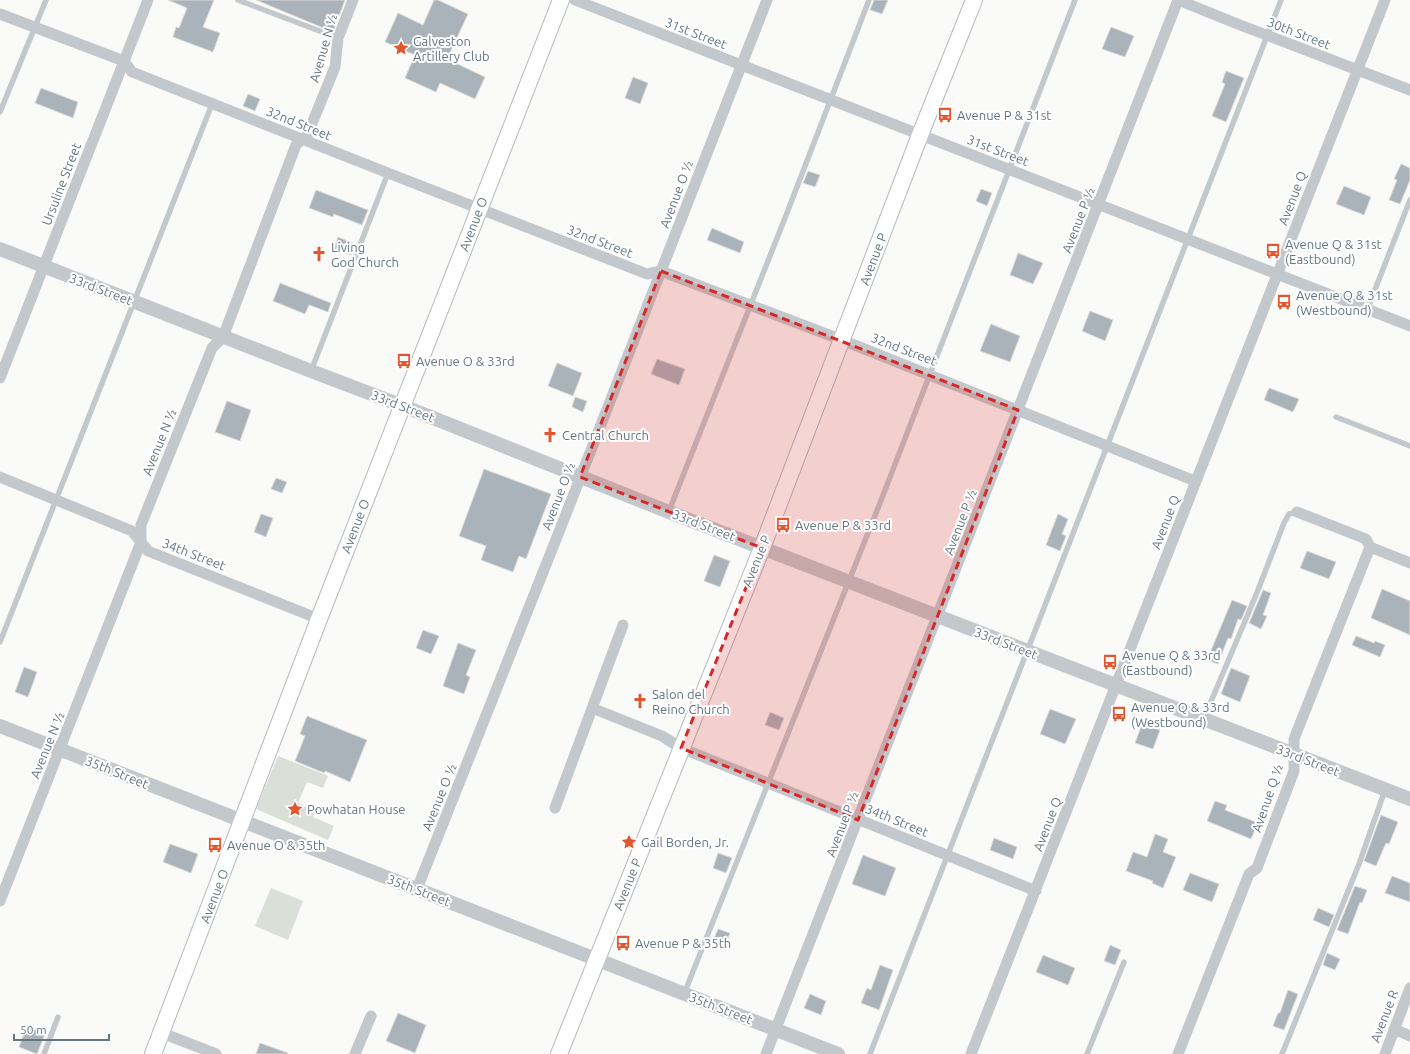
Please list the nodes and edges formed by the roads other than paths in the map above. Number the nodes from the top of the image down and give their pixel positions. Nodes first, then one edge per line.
1 (46, 0) edge
2 (148, 0) edge
3 (238, 0) edge
4 (353, 0) edge
5 (561, 0) edge
6 (575, 0) edge
7 (766, 0) edge
8 (870, 0) edge
9 (974, 0) edge
10 (1075, 0) edge
11 (1178, 0) edge
12 (1281, 0) edge
13 (1385, 0) edge
14 (0, 14) edge
15 (35, 27) junction
16 (1267, 36) junction
17 (338, 38) junction
18 (124, 62) junction
19 (741, 66) junction
20 (1357, 70) junction
21 (1410, 90) edge
22 (831, 101) junction
23 (212, 104) junction
24 (0, 112) edge
25 (920, 135) junction
26 (302, 139) junction
27 (1009, 170) junction
28 (388, 173) junction
29 (1410, 200) edge
30 (1099, 205) junction
31 (479, 208) junction
32 (1187, 239) junction
33 (0, 249) edge
34 (44, 266) junction
35 (661, 271) junction
36 (1277, 274) junction
37 (134, 301) junction
38 (750, 305) junction
39 (1368, 310) junction
40 (1410, 326) edge
41 (223, 336) junction
42 (842, 340) junction
43 (311, 371) junction
44 (929, 375) junction
45 (0, 378) edge
46 (403, 406) junction
47 (1018, 410) junction
48 (1336, 416) dead end
49 (1107, 446) junction
50 (1410, 446) edge
51 (0, 477) edge
52 (580, 477) junction
53 (1195, 481) junction
54 (56, 500) junction
55 (669, 512) junction
56 (1297, 512) joint
57 (141, 542) junction
58 (1370, 547) junction
59 (762, 548) junction
60 (1410, 563) edge
61 (848, 582) junction
62 (938, 616) junction
63 (319, 619) junction
64 (623, 625) dead end
65 (0, 642) edge
66 (1028, 651) junction
67 (1116, 685) junction
68 (592, 708) junction
69 (1204, 719) junction
70 (0, 726) edge
71 (681, 748) junction
72 (60, 749) junction
73 (1294, 755) junction
74 (768, 784) junction
75 (1385, 789) junction
76 (1410, 799) edge
77 (554, 808) dead end
78 (858, 820) junction
79 (242, 821) junction
80 (948, 856) junction
81 (417, 889) junction
82 (1036, 891) junction
83 (0, 901) edge
84 (597, 960) junction
85 (1124, 962) dead end
86 (1410, 988) edge
87 (684, 994) junction
88 (371, 1016) dead end
89 (58, 1017) dead end
90 (776, 1030) junction
91 (1394, 1030) junction
92 (162, 1033) junction
93 (1410, 1036) edge
94 (44, 1054) edge
95 (153, 1054) edge
96 (216, 1054) edge
97 (355, 1054) edge
98 (559, 1054) edge
99 (766, 1054) edge
100 (838, 1054) edge
101 (870, 1054) edge
102 (971, 1054) edge
103 (1087, 1054) edge
104 (1178, 1054) edge
105 (1282, 1054) edge
106 (1384, 1054) edge

1 - 15 lane
2 - 18 street, Ursuline Street
3 - 17 lane
4 - 17 street, Avenue N ½
5 - 31 main road, Avenue O
6 - 19 street, 31st Street
7 - 19 street, Avenue O ½
8 - 22 lane
9 - 25 main road, Avenue P
10 - 27 lane
11 - 16 street, 30th Street
11 - 30 street, Avenue P ½
12 - 16 lane
13 - 20 street, Avenue Q
14 - 15 street, 32nd Street
15 - 18 street, 32nd Street
15 - 24 lane
16 - 20 street, 30th Street
16 - 32 lane
17 - 26 street, Avenue N ½
18 - 23 street, 32nd Street
18 - 34 street, Ursuline Street
19 - 22 street, 31st Street
19 - 35 street, Avenue O ½
20 - 21 street, 30th Street
20 - 36 street, Avenue Q
22 - 25 street, 31st Street
22 - 38 lane
23 - 26 street, 32nd Street
23 - 37 lane
25 - 27 street, 31st Street
25 - 42 main road, Avenue P
26 - 28 street, 32nd Street
26 - 41 street, Avenue N ½
27 - 30 street, 31st Street
27 - 44 lane
28 - 31 street, 32nd Street
28 - 43 lane
29 - 39 lane
30 - 32 street, 31st Street
30 - 47 street, Avenue P ½
31 - 35 street, 32nd Street
31 - 46 main road, Avenue O
32 - 36 street, 31st Street
32 - 49 lane
33 - 34 street, 33rd Street
34 - 37 street, 33rd Street
34 - 45 street, Ursuline Street
35 - 38 street, 32nd Street
35 - 52 street, Avenue O ½
36 - 39 street, 31st Street
36 - 53 street, Avenue Q
37 - 41 street, 33rd Street
37 - 54 lane
38 - 42 street, 32nd Street
38 - 55 lane
39 - 40 street, 31st Street
41 - 43 street, 33rd Street
41 - 57 street, Avenue N ½
42 - 44 street, 32nd Street
42 - 59 main road, Avenue P
43 - 46 street, 33rd Street
44 - 47 street, 32nd Street
44 - 61 lane
46 - 52 street, 33rd Street
46 - 63 main road, Avenue O
47 - 49 street, 32nd Street
47 - 62 street, Avenue P ½
48 - 50 lane
49 - 53 street, 32nd Street
49 - 66 lane
51 - 54 street, 34th Street
52 - 55 street, 33rd Street
52 - 81 street, Avenue O ½
53 - 67 street, Avenue Q
54 - 57 street, 34th Street
54 - 65 lane
55 - 59 street, 33rd Street
56 - 58 street
56 - 69 lane
57 - 63 street, 34th Street
57 - 72 street, Avenue N ½
58 - 60 street
58 - 73 street, Avenue Q ½
59 - 61 street, 33rd Street
59 - 71 main road, Avenue P
61 - 62 street, 33rd Street
61 - 74 lane
62 - 66 street, 33rd Street
62 - 78 street, Avenue P ½
63 - 79 main road, Avenue O
64 - 68 street
66 - 67 street, 33rd Street
66 - 80 lane
67 - 69 street, 33rd Street
67 - 82 street, Avenue Q
68 - 71 street, 34th Street
68 - 77 street
69 - 73 street, 33rd Street
70 - 72 street, 35th Street
71 - 74 street, 34th Street
71 - 84 main road, Avenue P
72 - 79 street, 35th Street
72 - 83 street, Avenue N ½
73 - 75 street, 33rd Street
73 - 104 street, Avenue Q ½
74 - 78 street, 34th Street
74 - 87 lane
75 - 76 street, 33rd Street
75 - 105 lane
78 - 80 street, 34th Street
78 - 90 street, Avenue P ½
79 - 81 street, 35th Street
79 - 92 main road, Avenue O
80 - 82 street, 34th Street
80 - 101 lane
81 - 84 street, 35th Street
82 - 102 street, Avenue Q
84 - 87 street, 35th Street
84 - 98 main road, Avenue P
85 - 103 lane
86 - 91 street, Avenue R
87 - 90 street, 35th Street
88 - 97 street
89 - 94 lane
90 - 99 street, Avenue P ½
90 - 100 street, 35th Street
91 - 93 street
91 - 106 street, Avenue R
92 - 95 main road, Avenue O
92 - 96 street

